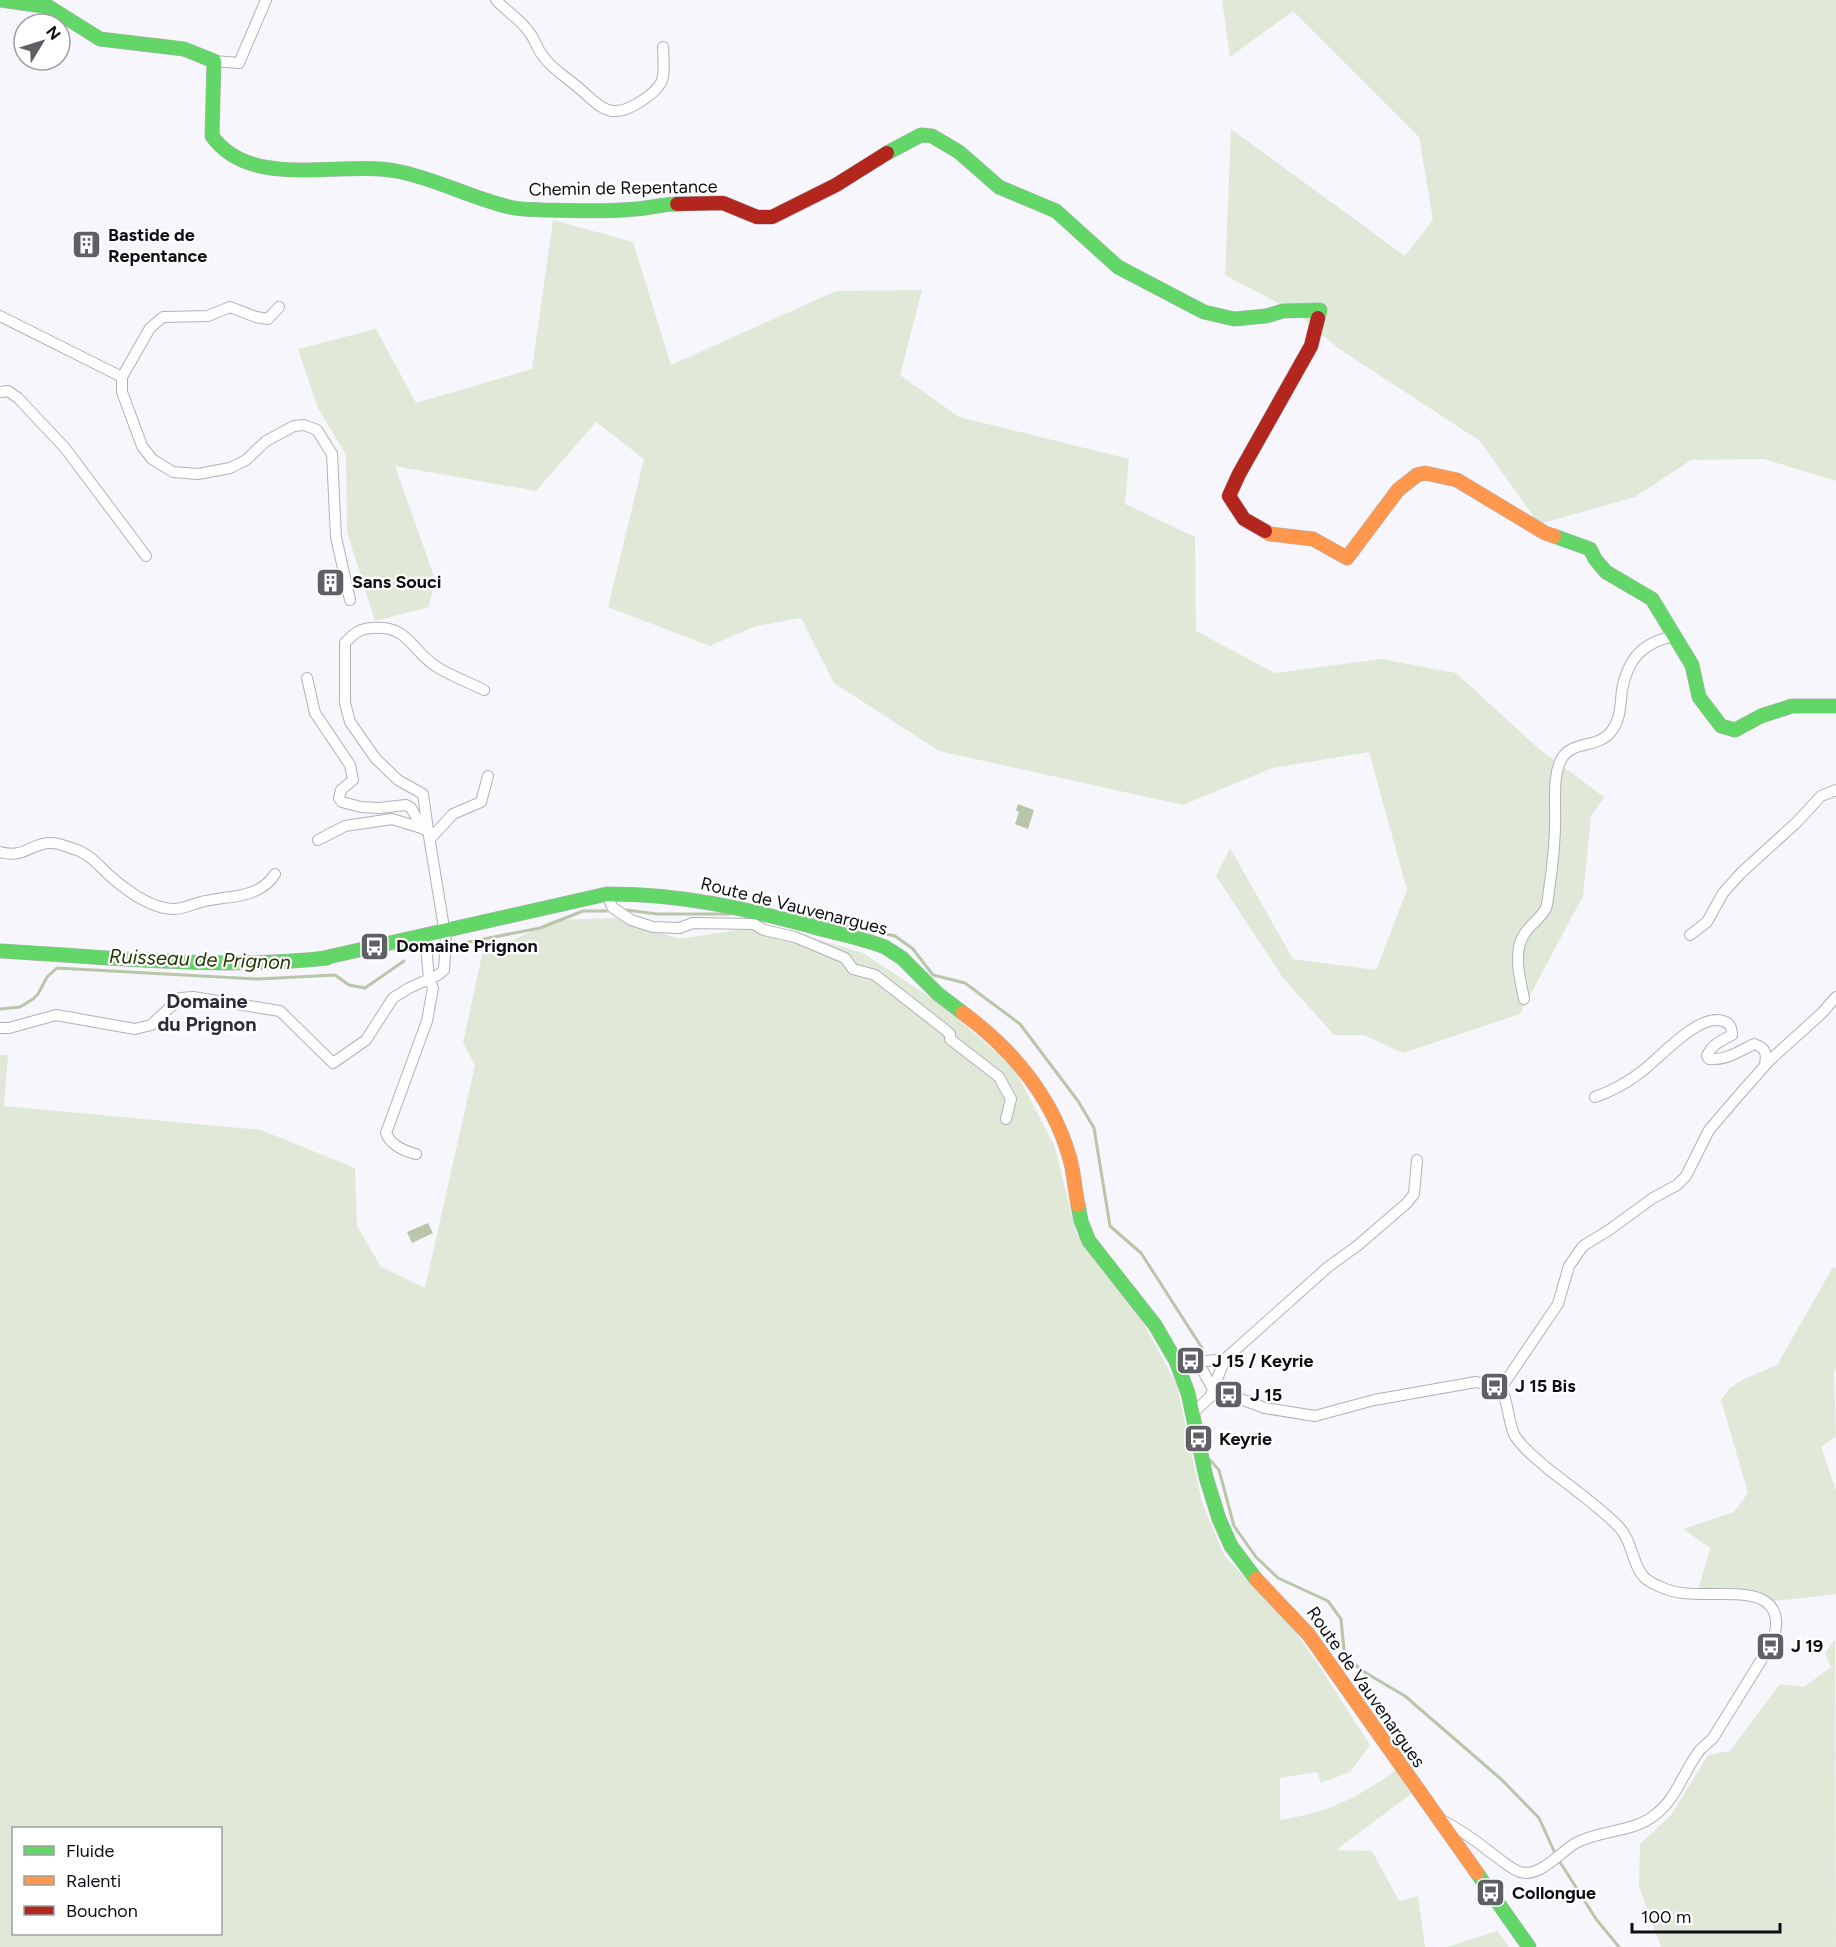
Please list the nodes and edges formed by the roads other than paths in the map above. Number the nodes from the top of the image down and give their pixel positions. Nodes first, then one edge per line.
1 (0, 0) edge
2 (266, 0) edge
3 (496, 0) edge
4 (51, 3) edge
5 (663, 47) dead end
6 (214, 61) junction
7 (279, 307) dead end
8 (0, 316) edge
9 (122, 377) junction
10 (4, 392) edge
11 (146, 556) dead end
12 (350, 600) dead end
13 (1675, 636) junction
14 (307, 678) dead end
15 (483, 690) dead end
16 (1836, 705) edge
17 (488, 776) dead end
18 (1836, 790) edge
19 (427, 833) junction
20 (318, 840) dead end
21 (0, 852) edge
22 (275, 874) dead end
23 (607, 894) junction
24 (755, 918) junction
25 (1690, 935) dead end
26 (445, 940) junction
27 (427, 950) junction
28 (0, 951) edge
29 (319, 959) junction
30 (429, 979) junction
31 (1836, 997) edge
32 (1524, 999) dead end
33 (0, 1028) edge
34 (1765, 1065) junction
35 (1595, 1096) dead end
36 (1006, 1119) dead end
37 (416, 1154) dead end
38 (1417, 1160) dead end
39 (1176, 1359) junction
40 (1225, 1359) junction
41 (1198, 1362) junction
42 (1501, 1388) junction
43 (1213, 1389) junction
44 (1193, 1413) junction
45 (1436, 1817) junction
46 (1468, 1834) junction
47 (1461, 1847) junction
48 (1486, 1848) junction
49 (1530, 1947) edge

1 - 4 street
2 - 6 street
3 - 5 street
4 - 6 street
6 - 13 street, Chemin de Repentance
7 - 9 street
8 - 9 street
9 - 12 street
10 - 11 street
13 - 16 street, Chemin de Repentance
13 - 32 street
14 - 19 street
15 - 19 street
17 - 19 street
18 - 25 street
19 - 20 street
19 - 26 street
21 - 22 street
23 - 24 street, Route de Vauvenargues
23 - 24 street
23 - 26 street, Route de Vauvenargues
24 - 36 street
24 - 39 street, Route de Vauvenargues
26 - 27 street, Route de Vauvenargues
26 - 29 street, Route de Vauvenargues
26 - 30 street
27 - 29 street, Route de Vauvenargues
27 - 30 street
28 - 29 street, Route de Vauvenargues
30 - 33 street
30 - 37 street
31 - 34 street
34 - 35 street
34 - 42 street
38 - 40 street
39 - 41 street
39 - 44 street, Route de Vauvenargues
40 - 41 street
40 - 43 street
41 - 43 street
42 - 43 street
42 - 48 street
43 - 44 street
44 - 45 street, Route de Vauvenargues
45 - 46 street
45 - 47 street, Route de Vauvenargues
46 - 47 street
46 - 48 street
47 - 48 street
47 - 49 street, Route de Vauvenargues

